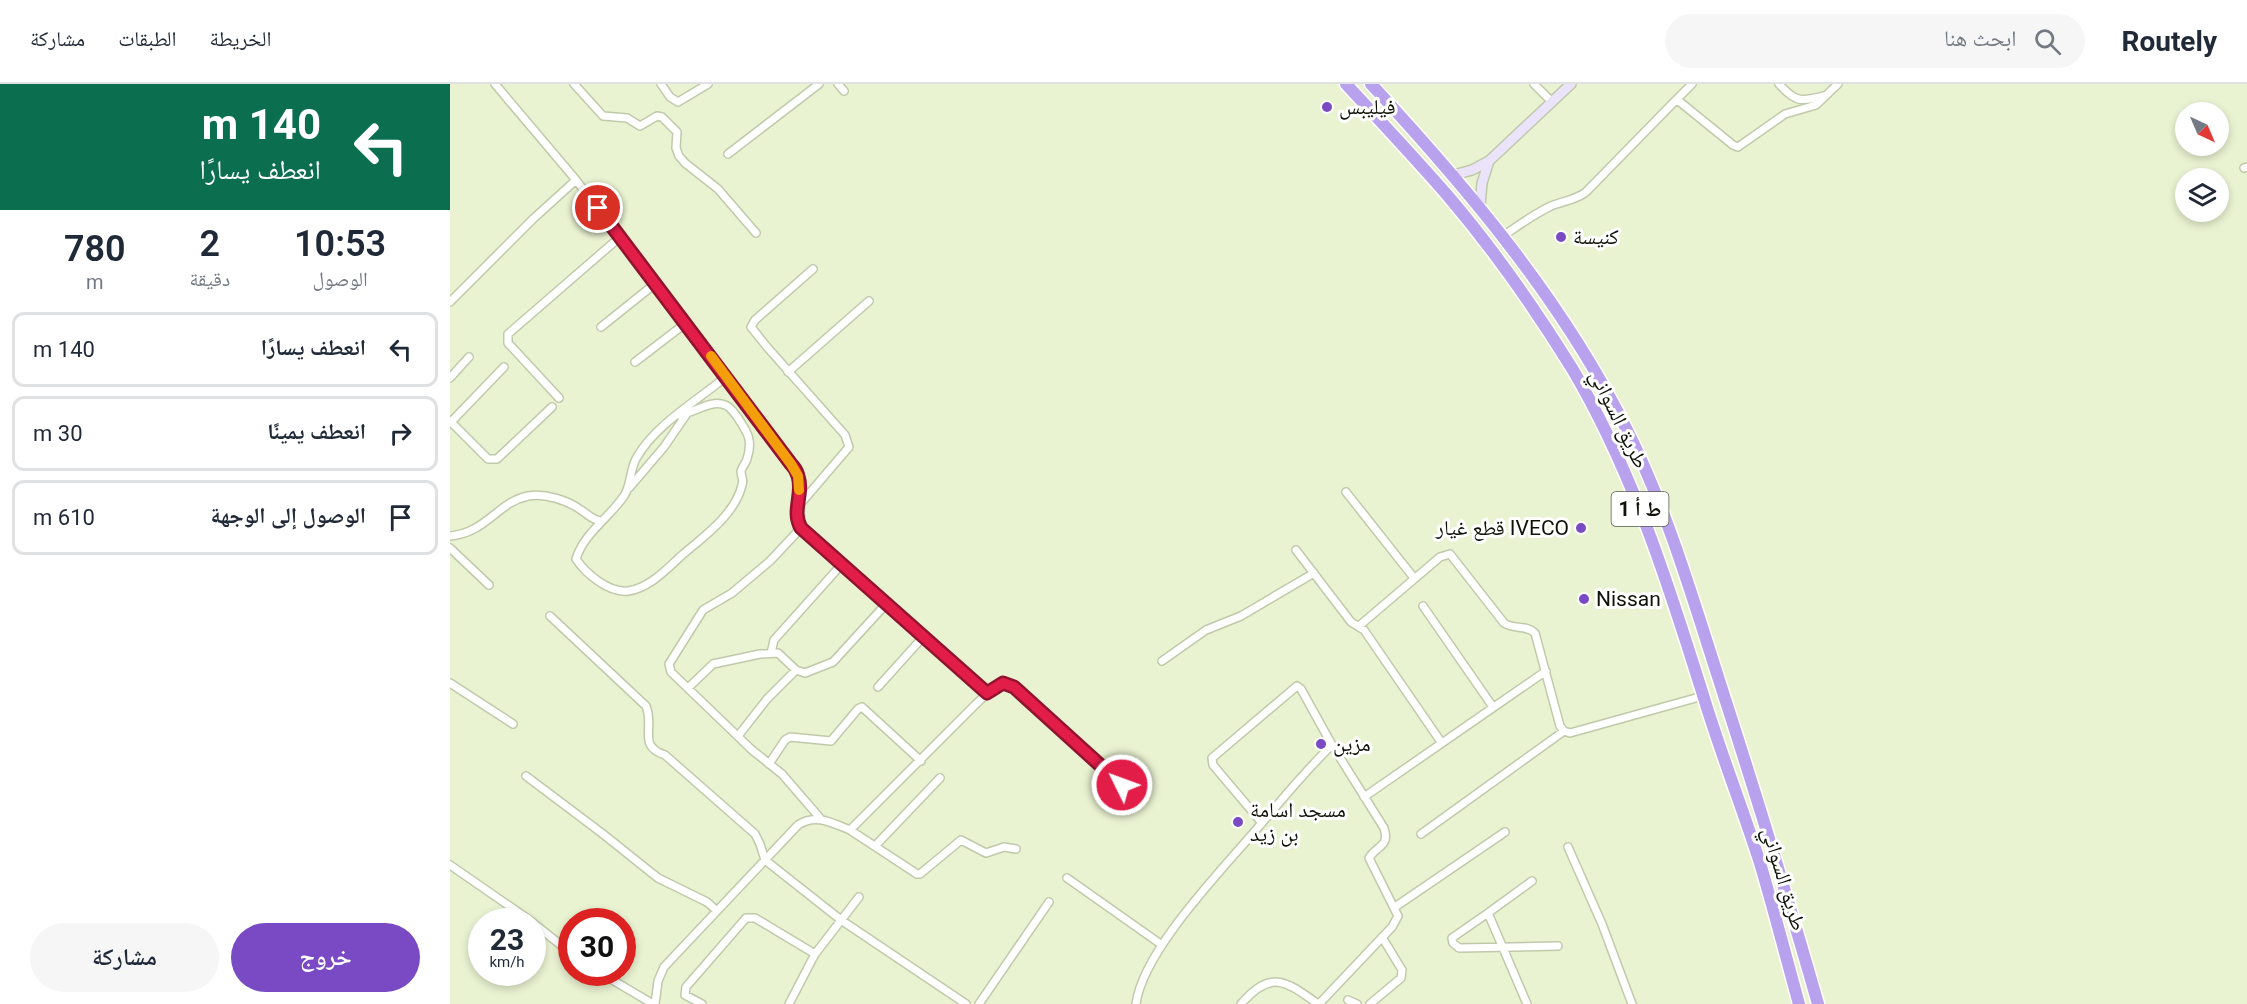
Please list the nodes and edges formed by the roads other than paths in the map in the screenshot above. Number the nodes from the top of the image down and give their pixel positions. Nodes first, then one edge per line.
1 (495, 84) edge
2 (574, 84) edge
3 (661, 84) edge
4 (708, 84) edge
5 (819, 84) edge
6 (838, 84) edge
7 (1346, 84) edge
8 (1371, 84) edge
9 (1534, 84) edge
10 (1570, 84) edge
11 (1692, 84) edge
12 (1779, 84) edge
13 (1838, 84) edge
14 (844, 91) dead end
15 (1827, 95) junction
16 (1675, 101) junction
17 (1552, 102) junction
18 (728, 154) dead end
19 (1490, 161) junction
20 (1454, 175) junction
21 (576, 180) junction
22 (1480, 207) junction
23 (756, 233) dead end
24 (1503, 236) junction
25 (620, 237) junction
26 (813, 269) dead end
27 (656, 283) junction
28 (868, 301) dead end
29 (450, 302) edge
30 (686, 323) junction
31 (601, 327) dead end
32 (469, 357) dead end
33 (635, 362) dead end
34 (504, 367) dead end
35 (789, 372) junction
36 (727, 376) junction
37 (450, 378) edge
38 (559, 398) dead end
39 (552, 407) dead end
40 (678, 415) junction
41 (686, 415) junction
42 (451, 421) edge
43 (629, 488) junction
44 (1346, 492) dead end
45 (796, 509) junction
46 (601, 521) junction
47 (801, 528) junction
48 (450, 536) edge
49 (450, 548) edge
50 (1296, 550) dead end
51 (842, 564) junction
52 (1314, 573) junction
53 (1414, 578) junction
54 (489, 585) dead end
55 (886, 603) junction
56 (1423, 606) dead end
57 (550, 616) dead end
58 (1359, 626) junction
59 (924, 636) junction
60 (771, 653) junction
61 (1162, 661) dead end
62 (796, 670) junction
63 (1546, 671) junction
64 (450, 682) edge
65 (878, 687) dead end
66 (688, 688) junction
67 (987, 693) junction
68 (1703, 696) junction
69 (1493, 707) junction
70 (513, 724) dead end
71 (1564, 731) junction
72 (738, 736) junction
73 (1441, 742) junction
74 (1332, 745) junction
75 (921, 760) junction
76 (769, 764) junction
77 (526, 776) dead end
78 (939, 778) dead end
79 (1122, 785) dead end
80 (1364, 797) junction
81 (820, 818) junction
82 (1262, 823) junction
83 (850, 830) junction
84 (1505, 832) dead end
85 (1422, 834) dead end
86 (876, 846) junction
87 (1568, 847) dead end
88 (1016, 849) dead end
89 (765, 860) junction
90 (450, 865) edge
91 (1066, 878) dead end
92 (1532, 881) dead end
93 (859, 897) dead end
94 (1049, 902) dead end
95 (512, 908) edge
96 (1395, 908) junction
97 (717, 911) junction
98 (1488, 913) junction
99 (841, 920) junction
100 (546, 933) edge
101 (1382, 937) junction
102 (558, 943) edge
103 (1162, 945) junction
104 (1502, 946) junction
105 (1558, 946) dead end
106 (815, 954) junction
107 (623, 986) edge
108 (1348, 1000) dead end
109 (1136, 1003) edge
110 (654, 1004) edge
111 (702, 1004) edge
112 (789, 1004) edge
113 (966, 1004) edge
114 (980, 1004) edge
115 (1241, 1004) edge
116 (1319, 1004) edge
117 (1357, 1004) edge
118 (1370, 1004) edge
119 (1527, 1004) edge
120 (1632, 1004) edge
121 (1800, 1004) edge
122 (1818, 1004) edge

1 - 21 street
2 - 23 street
3 - 4 street
5 - 18 street
6 - 14 street
7 - 68 highway, طريق السواني / ط أ 1
8 - 20 highway, طريق السواني / ط أ 1
9 - 17 street
10 - 17 main road
11 - 16 street
12 - 15 street
13 - 15 street
15 - 16 street
16 - 24 street
17 - 19 main road
19 - 20 main road
19 - 22 main road
20 - 22 highway, طريق السواني / ط أ 1
21 - 25 street
21 - 29 street
22 - 24 highway, طريق السواني / ط أ 1
24 - 122 highway, طريق السواني / ط أ 1
25 - 27 street
25 - 38 street
26 - 35 street
27 - 30 street
27 - 31 street
28 - 35 street
30 - 33 street
30 - 36 street
32 - 37 street
34 - 42 street
35 - 45 street
36 - 40 street
36 - 45 street
39 - 42 street
40 - 41 street
40 - 43 street
41 - 43 street
41 - 46 street
43 - 46 street
44 - 53 street
45 - 47 street
46 - 48 street
47 - 51 street
47 - 66 street
49 - 54 street
50 - 52 street
51 - 55 street
51 - 60 street
52 - 58 street
52 - 61 street
53 - 58 street
53 - 63 street
55 - 59 street
55 - 62 street
56 - 69 street
57 - 89 street
58 - 73 street
59 - 65 street
59 - 67 street
60 - 62 street
60 - 66 street
62 - 72 street
63 - 69 street
63 - 71 street
64 - 70 street
66 - 72 street
67 - 75 street
67 - 79 street
68 - 71 street
68 - 121 highway, طريق السواني / ط أ 1
69 - 73 street
71 - 85 street
72 - 76 street
73 - 80 street
74 - 80 street
74 - 82 street
74 - 82 street
75 - 76 street
75 - 83 street
76 - 81 street
77 - 97 street
78 - 86 street
80 - 96 street
81 - 83 street
81 - 89 street
82 - 103 street
83 - 86 street
84 - 96 street
86 - 88 street
87 - 120 street
89 - 97 street
89 - 99 street
90 - 95 street
91 - 103 street
92 - 98 street
93 - 99 street
94 - 114 street
96 - 101 street
97 - 110 street
98 - 104 street
98 - 104 street
99 - 106 street
99 - 113 street
100 - 102 street
101 - 116 street
101 - 118 street
103 - 109 street
104 - 105 street
104 - 119 street
106 - 111 street
106 - 112 street
107 - 110 street
108 - 117 street
115 - 116 street

